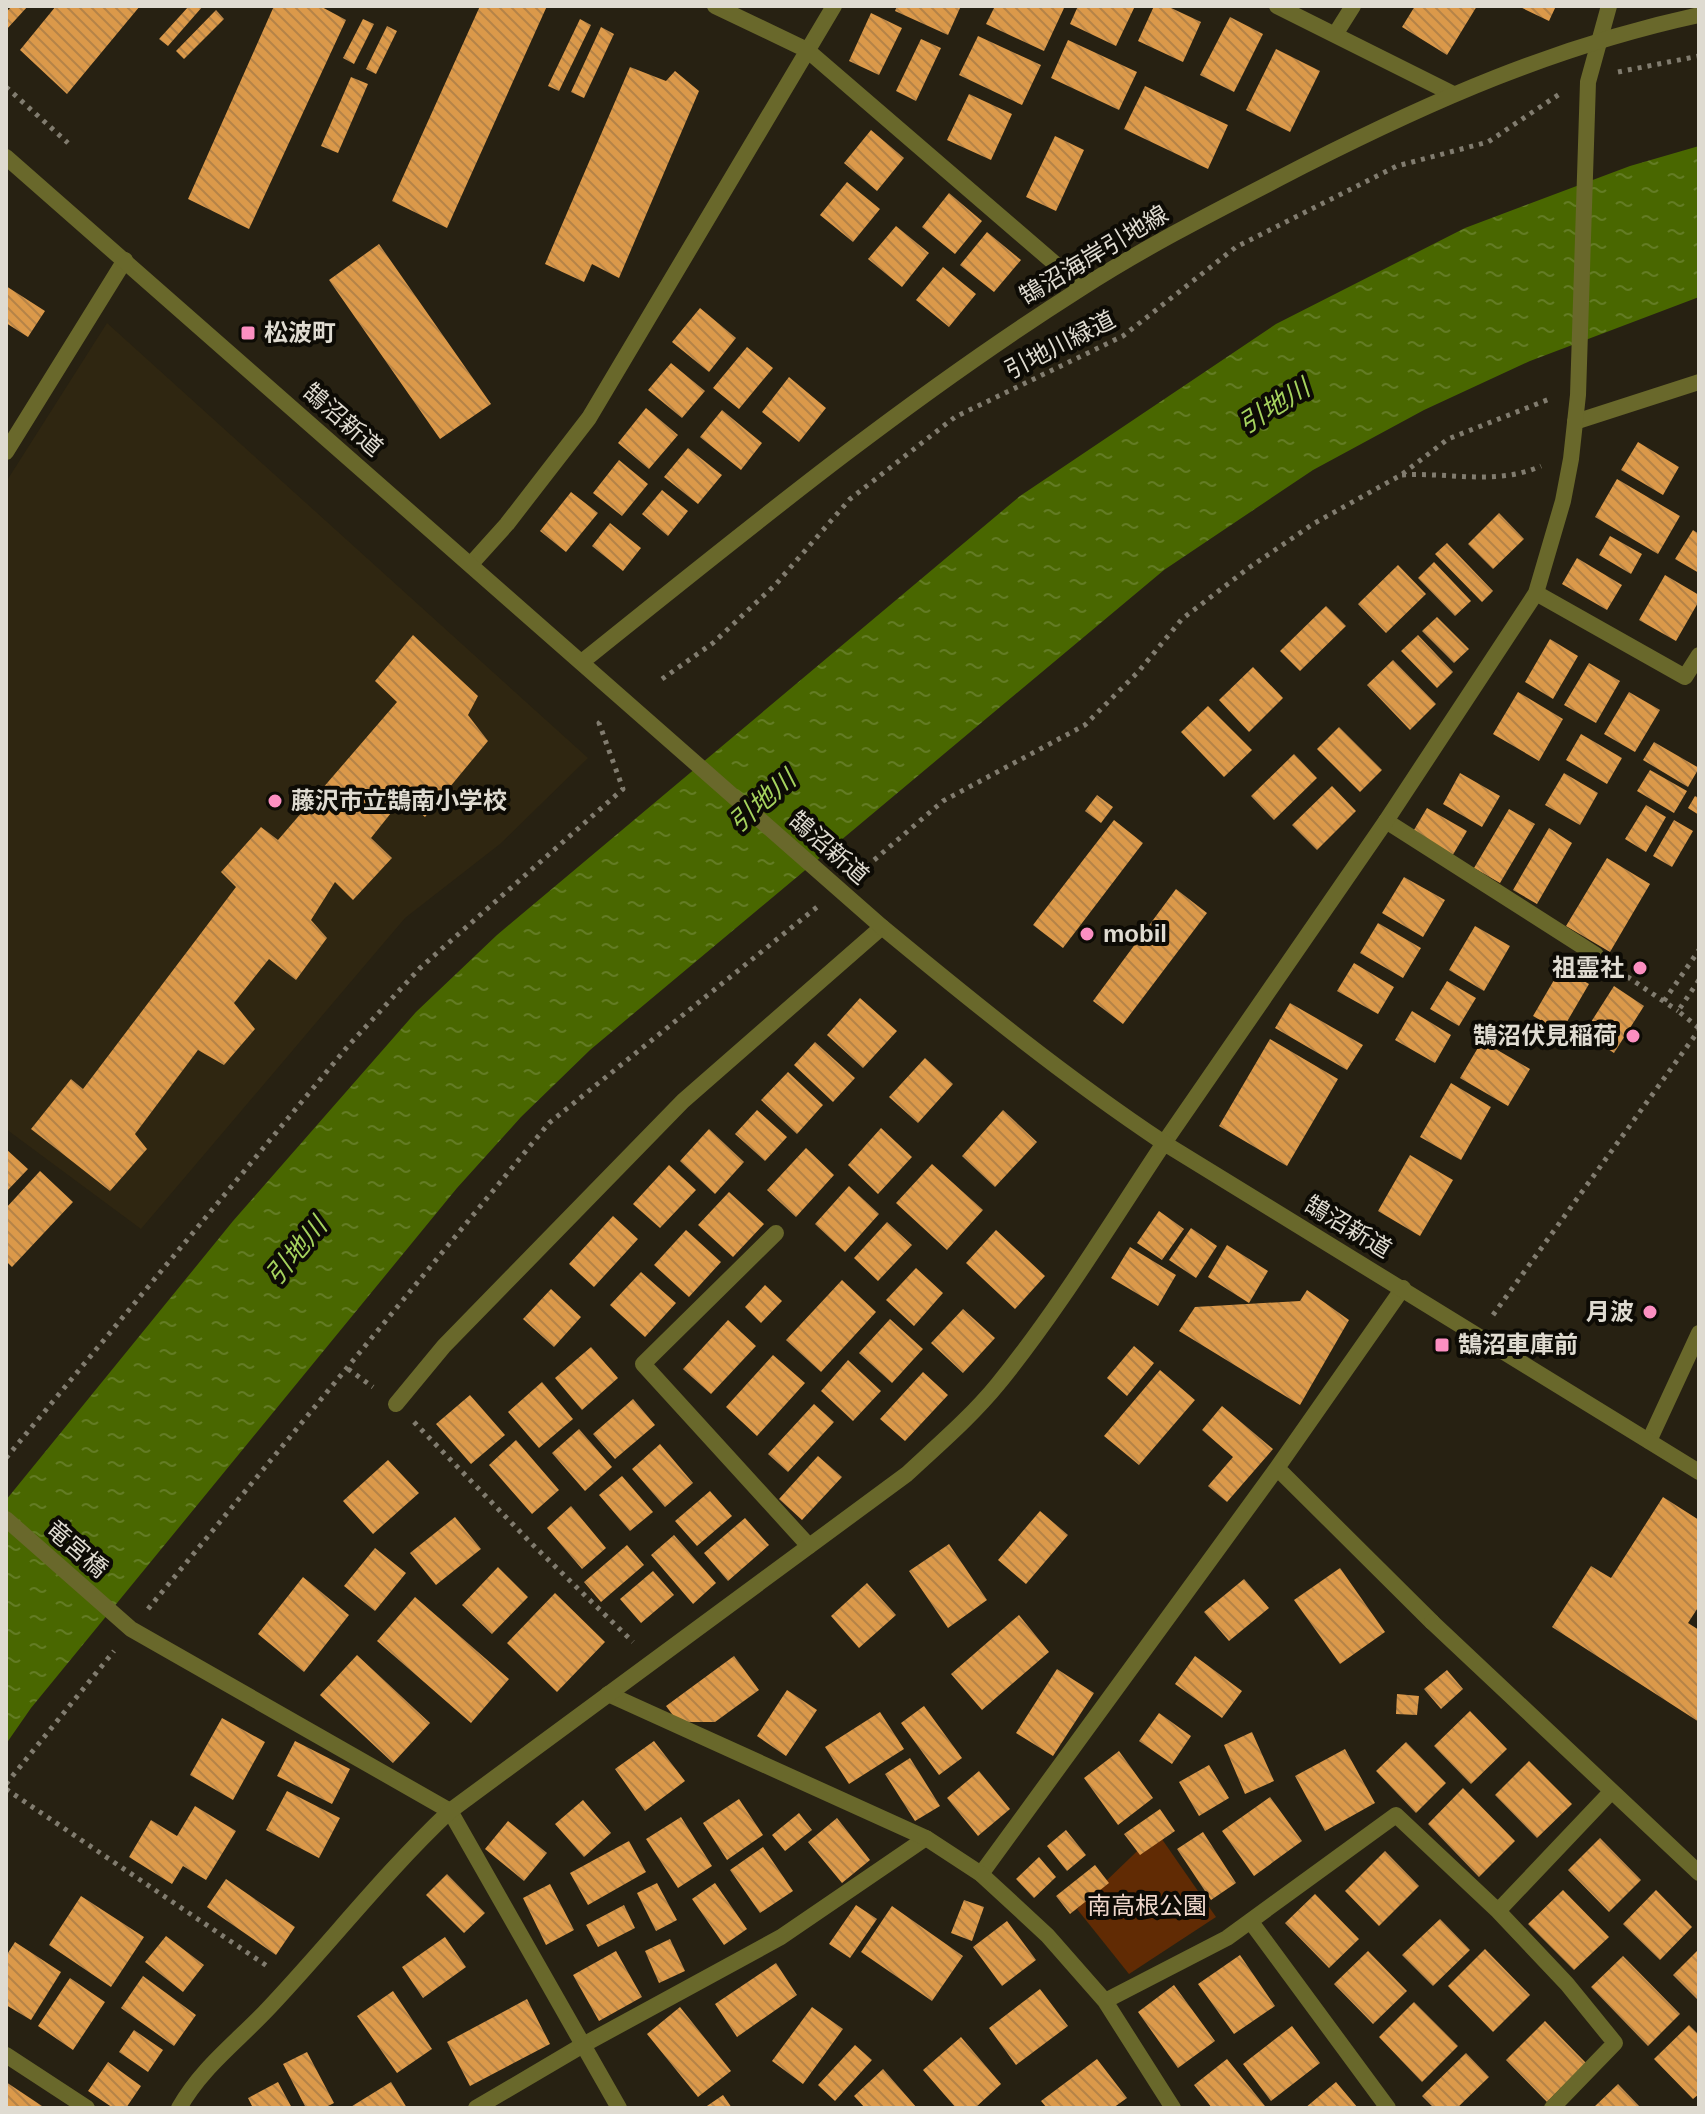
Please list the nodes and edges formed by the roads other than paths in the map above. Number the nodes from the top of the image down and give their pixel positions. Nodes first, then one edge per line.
1 (715, 6) edge
2 (834, 6) edge
3 (1277, 6) edge
4 (1353, 6) edge
5 (1609, 6) edge
6 (1699, 15) edge
7 (1336, 33) junction
8 (1599, 39) junction
9 (807, 50) junction
10 (1453, 94) junction
11 (6, 157) edge
12 (125, 260) junction
13 (1082, 287) junction
14 (1699, 382) edge
15 (1575, 422) junction
16 (6, 452) edge
17 (471, 564) junction
18 (1536, 593) junction
19 (1699, 655) edge
20 (583, 661) junction
21 (1386, 821) junction
22 (882, 927) junction
23 (1596, 955) road end
24 (1164, 1143) junction
25 (776, 1233) dead end
26 (1403, 1288) junction
27 (1699, 1333) edge
28 (396, 1404) road end
29 (1649, 1441) junction
30 (1277, 1468) junction
31 (1699, 1472) edge
32 (6, 1519) edge
33 (809, 1546) junction
34 (608, 1694) junction
35 (1610, 1793) junction
36 (450, 1811) junction
37 (926, 1838) junction
38 (1699, 1873) edge
39 (981, 1874) junction
40 (1498, 1911) junction
41 (1251, 1922) junction
42 (1105, 2001) junction
43 (583, 2045) junction
44 (6, 2055) edge
45 (87, 2108) edge
46 (179, 2108) edge
47 (476, 2108) edge
48 (619, 2108) edge
49 (1173, 2108) edge
50 (1388, 2108) edge
51 (1552, 2108) edge

1 - 9 street
2 - 9 street
3 - 7 street
4 - 7 street
5 - 8 street
6 - 8 street, 鵠沼海岸引地線
7 - 10 street
8 - 10 street, 鵠沼海岸引地線
8 - 15 street
9 - 13 street
9 - 17 street
10 - 13 street, 鵠沼海岸引地線
11 - 12 street, 鵠沼新道
12 - 16 street
12 - 17 street, 鵠沼新道
13 - 20 street, 鵠沼海岸引地線
14 - 15 street
15 - 18 street
17 - 20 street, 鵠沼新道
18 - 19 street
18 - 21 street
20 - 22 street, 鵠沼新道
21 - 23 street
21 - 24 street
22 - 24 street, 鵠沼新道
22 - 28 street
24 - 26 street, 鵠沼新道
24 - 33 street
25 - 33 street
26 - 29 street, 鵠沼新道
26 - 30 street
27 - 29 street
29 - 31 street, 鵠沼新道
30 - 35 street
30 - 39 street
32 - 36 street, 竜宮橋
33 - 34 street
34 - 36 street
34 - 37 street
35 - 38 street
35 - 40 street
36 - 43 street
36 - 46 street
37 - 39 street
37 - 43 street
39 - 42 street
40 - 41 street
40 - 51 street
41 - 42 street
41 - 50 street
42 - 49 street
43 - 47 street
43 - 48 street
44 - 45 street

